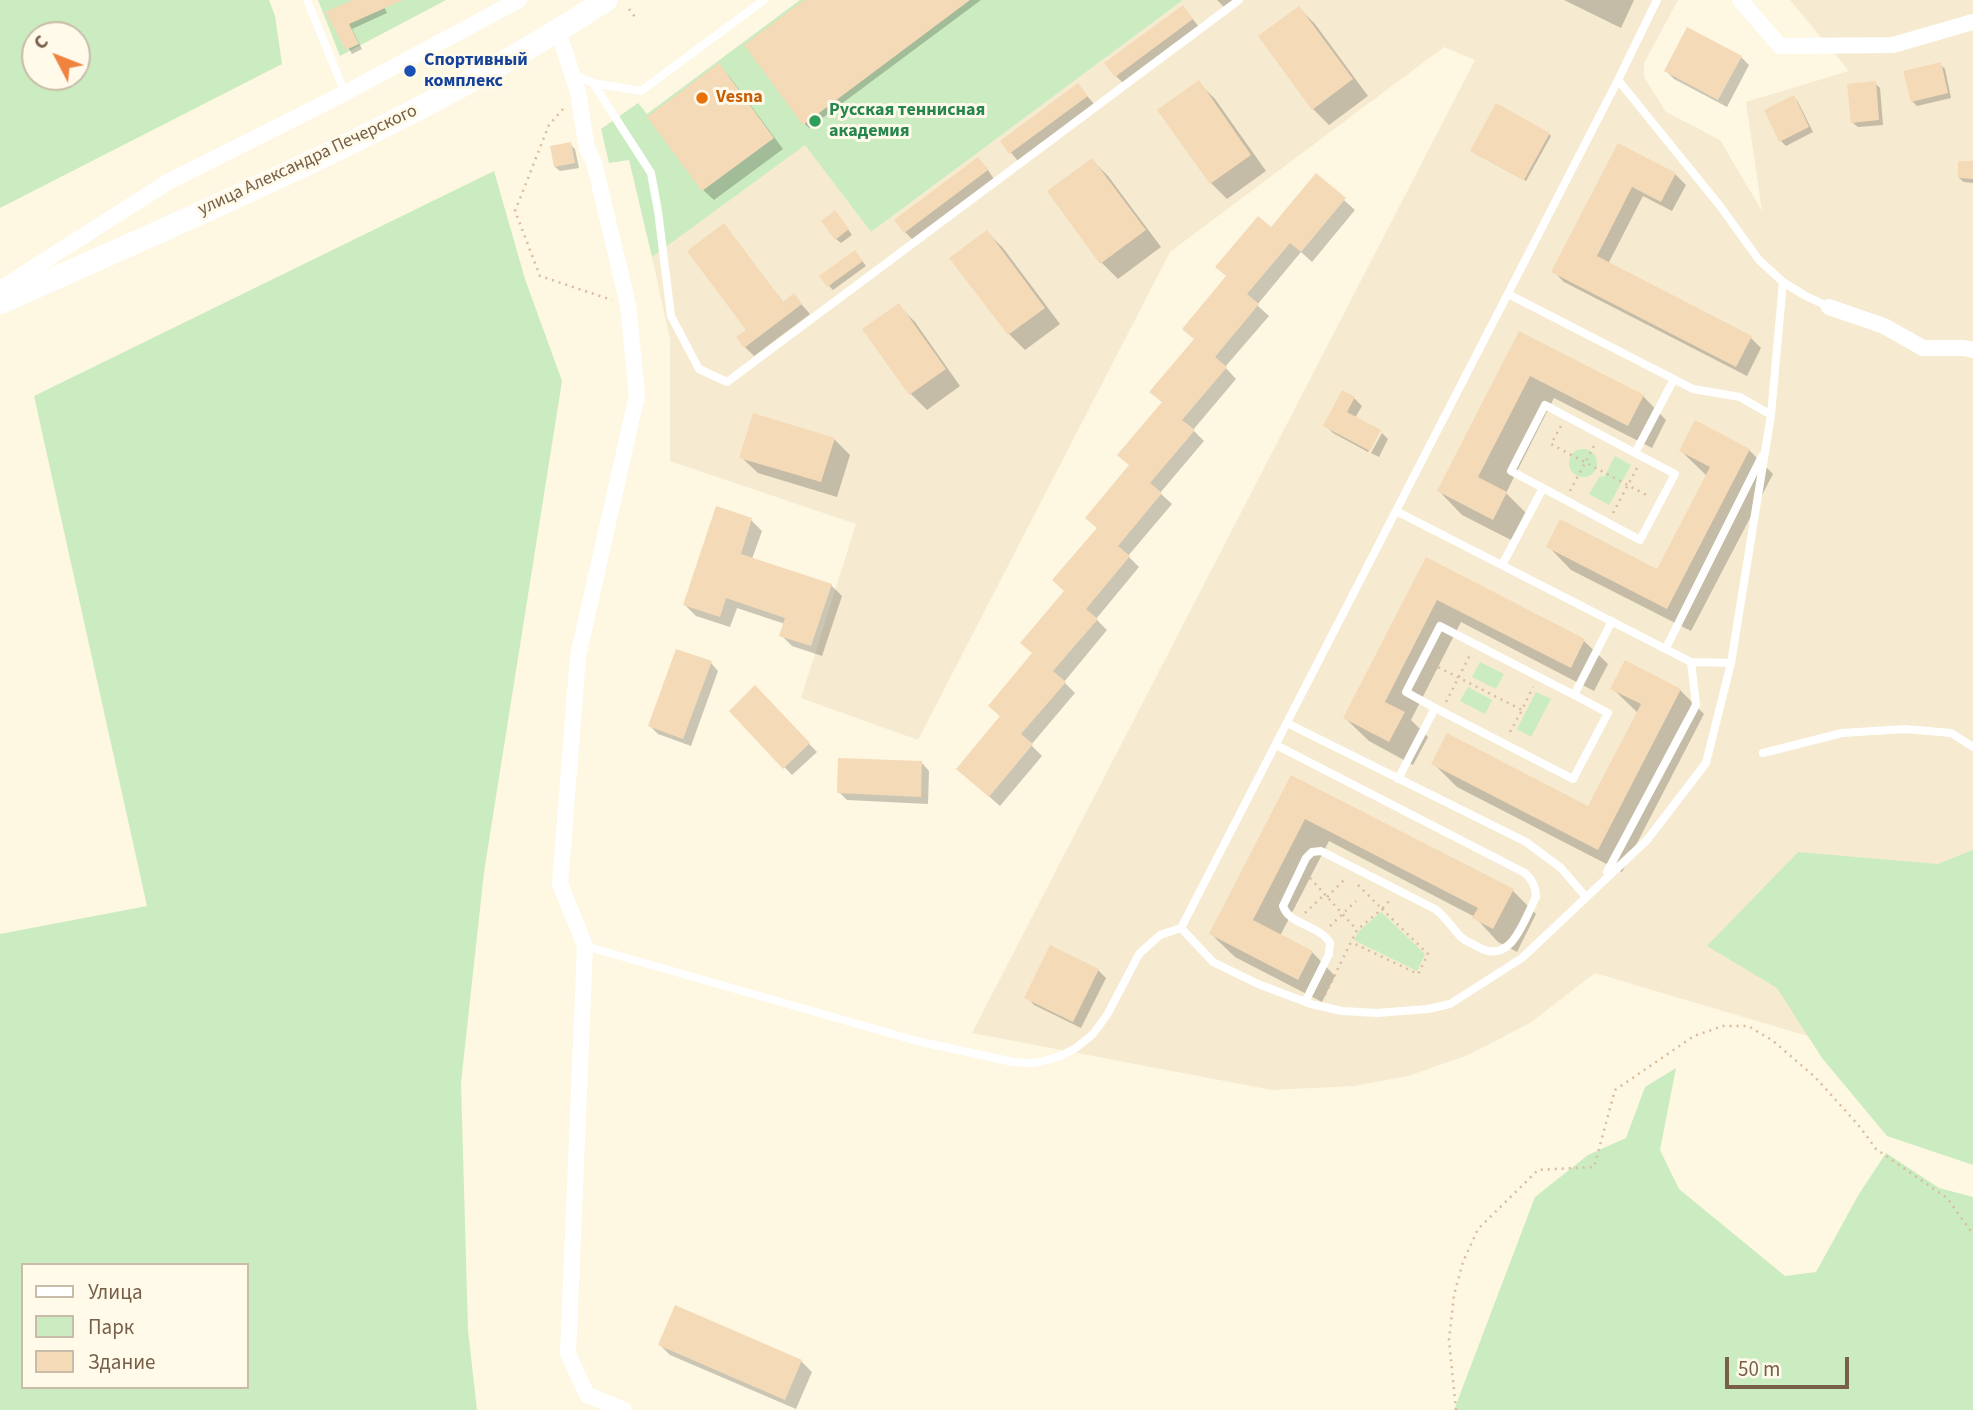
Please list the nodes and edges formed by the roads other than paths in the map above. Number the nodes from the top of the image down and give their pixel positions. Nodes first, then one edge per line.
1 (307, 0) edge
2 (519, 0) edge
3 (606, 0) edge
4 (764, 0) edge
5 (1239, 0) edge
6 (1657, 0) edge
7 (1740, 0) edge
8 (1973, 22) edge
9 (558, 32) junction
10 (571, 74) junction
11 (1618, 80) junction
12 (593, 83) junction
13 (345, 93) junction
14 (1783, 282) junction
15 (0, 289) edge
16 (1508, 294) junction
17 (0, 303) edge
18 (1829, 307) joint
19 (1973, 350) edge
20 (1674, 379) junction
21 (1772, 415) junction
22 (1766, 449) junction
23 (1639, 455) junction
24 (1543, 488) junction
25 (1396, 511) junction
26 (1503, 565) junction
27 (1612, 621) junction
28 (1666, 648) junction
29 (1691, 662) junction
30 (1731, 663) junction
31 (1574, 695) junction
32 (1438, 709) junction
33 (1287, 723) junction
34 (1276, 745) junction
35 (1973, 747) edge
36 (1763, 753) dead end
37 (1398, 779) junction
38 (1604, 878) junction
39 (1585, 896) junction
40 (1181, 928) junction
41 (585, 946) junction
42 (1304, 1002) junction
43 (624, 1410) edge

1 - 13 lane
2 - 13 street
3 - 9 main road, улица Александра Печерского
4 - 12 lane
5 - 12 lane
6 - 11 lane
7 - 8 street
9 - 10 street
9 - 17 main road, улица Александра Печерского
10 - 12 lane
10 - 41 street
11 - 14 lane
11 - 16 lane
13 - 15 street
14 - 18 lane
14 - 21 lane
16 - 20 lane
16 - 25 lane
18 - 19 street
20 - 21 lane
20 - 23 lane
21 - 22 lane
22 - 28 lane
22 - 30 lane
23 - 24 lane
23 - 24 lane
24 - 26 lane
25 - 26 lane
25 - 33 lane
26 - 27 lane
27 - 28 lane
27 - 31 lane
28 - 29 lane
29 - 30 lane
29 - 38 lane
30 - 38 lane
31 - 32 lane
31 - 32 lane
32 - 37 lane
33 - 34 lane
33 - 37 lane
34 - 40 lane
34 - 42 lane
35 - 36 lane
37 - 39 lane
38 - 39 lane
39 - 42 lane
40 - 41 lane
40 - 42 lane
41 - 43 street

